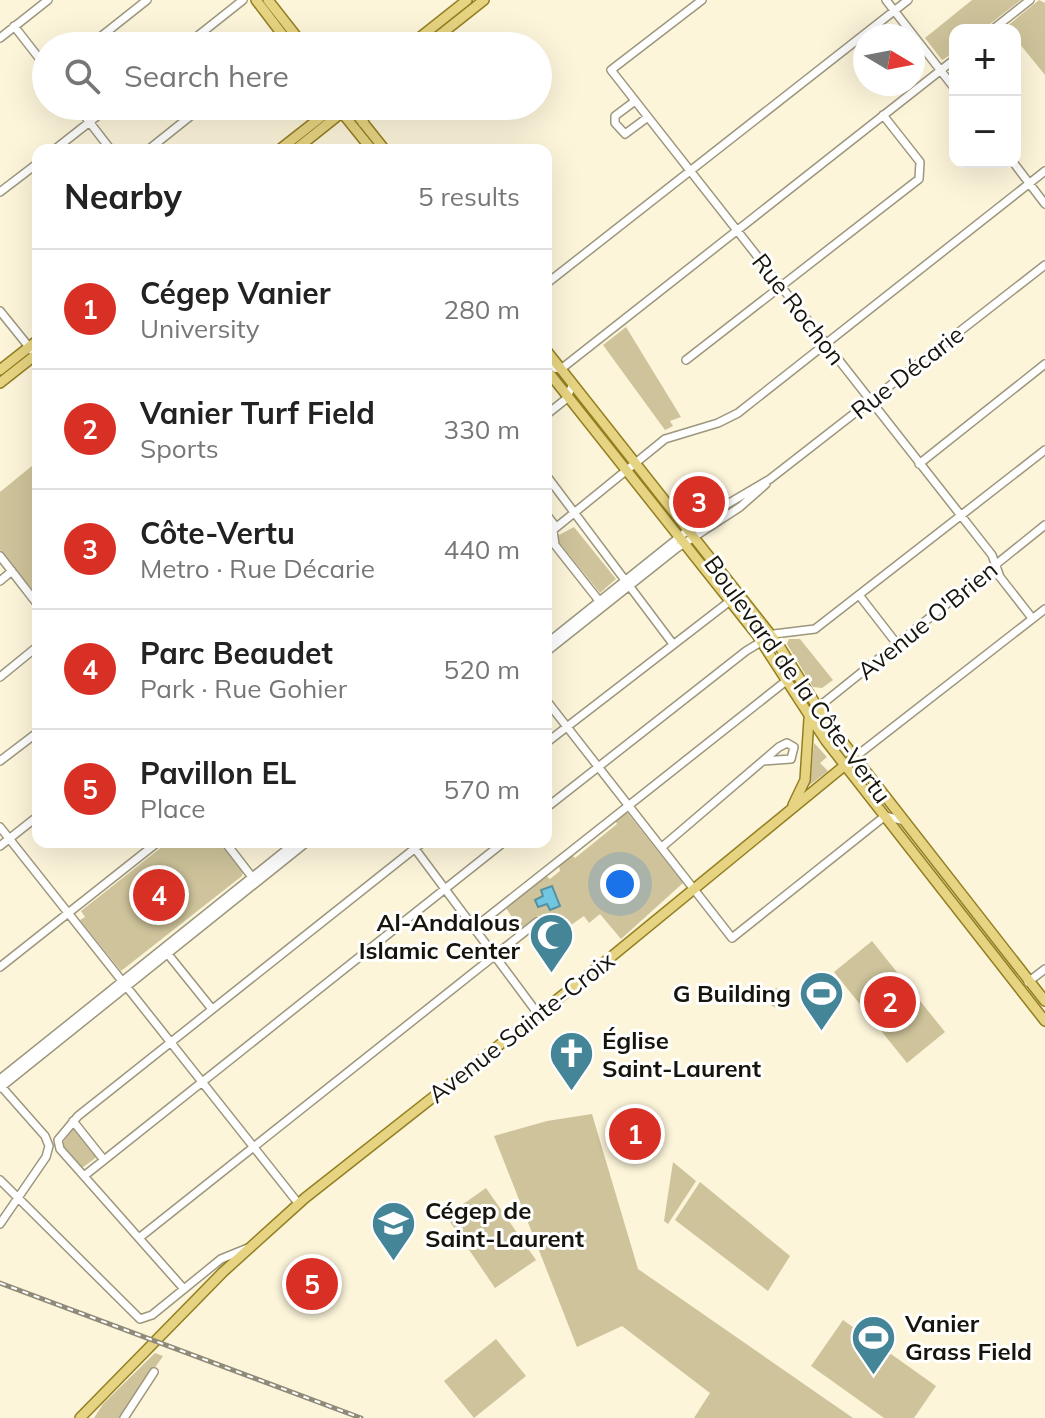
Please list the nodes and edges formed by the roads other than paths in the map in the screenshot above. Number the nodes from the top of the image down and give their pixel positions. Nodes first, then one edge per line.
1 (147, 0) edge
2 (243, 0) edge
3 (256, 0) edge
4 (268, 0) edge
5 (467, 0) edge
6 (484, 0) edge
7 (702, 0) edge
8 (886, 0) edge
9 (908, 0) edge
10 (1030, 0) edge
11 (45, 1) edge
12 (894, 11) junction
13 (1000, 24) edge
14 (14, 26) junction
15 (107, 32) edge
16 (203, 32) edge
17 (277, 32) edge
18 (293, 32) edge
19 (427, 32) edge
20 (444, 32) edge
21 (0, 38) edge
22 (32, 49) edge
23 (949, 64) edge
24 (941, 71) junction
25 (949, 81) edge
26 (635, 101) junction
27 (883, 115) junction
28 (648, 117) junction
29 (92, 120) edge
30 (186, 120) edge
31 (324, 120) edge
32 (329, 120) edge
33 (352, 120) edge
34 (359, 120) edge
35 (363, 120) edge
36 (89, 122) junction
37 (363, 123) junction
38 (62, 144) edge
39 (106, 144) edge
40 (156, 144) edge
41 (288, 144) edge
42 (302, 144) edge
43 (368, 144) edge
44 (380, 144) edge
45 (32, 168) edge
46 (1017, 168) edge
47 (690, 170) junction
48 (1045, 171) edge
49 (1029, 184) junction
50 (0, 192) edge
51 (1045, 204) edge
52 (737, 231) junction
53 (1045, 265) edge
54 (552, 279) edge
55 (781, 287) junction
56 (0, 311) edge
57 (827, 343) junction
58 (32, 347) edge
59 (32, 353) edge
60 (32, 355) edge
61 (552, 358) edge
62 (686, 360) dead end
63 (1045, 364) edge
64 (552, 368) edge
65 (561, 369) junction
66 (0, 370) edge
67 (552, 376) edge
68 (0, 383) edge
69 (573, 384) junction
70 (568, 396) junction
71 (871, 401) junction
72 (552, 410) edge
73 (1045, 450) edge
74 (636, 462) junction
75 (919, 464) junction
76 (627, 470) junction
77 (552, 483) edge
78 (574, 512) junction
79 (960, 516) junction
80 (552, 522) edge
81 (1045, 525) edge
82 (556, 527) junction
83 (552, 532) edge
84 (691, 533) junction
85 (552, 538) edge
86 (682, 540) junction
87 (0, 556) edge
88 (995, 565) junction
89 (12, 571) junction
90 (0, 581) edge
91 (627, 584) junction
92 (859, 595) junction
93 (32, 597) edge
94 (730, 601) junction
95 (600, 602) junction
96 (1045, 609) edge
97 (1032, 618) junction
98 (771, 636) junction
99 (552, 639) edge
100 (761, 642) junction
101 (673, 644) junction
102 (897, 644) junction
103 (552, 647) edge
104 (32, 651) edge
105 (0, 677) edge
106 (786, 681) junction
107 (552, 708) edge
108 (818, 708) junction
109 (808, 715) junction
110 (566, 726) junction
111 (32, 737) edge
112 (552, 738) edge
113 (855, 757) junction
114 (0, 761) edge
115 (763, 761) dead end
116 (845, 765) junction
117 (598, 767) junction
118 (552, 803) edge
119 (628, 805) junction
120 (791, 808) junction
121 (885, 816) junction
122 (901, 820) junction
123 (32, 821) edge
124 (0, 827) edge
125 (9, 839) junction
126 (0, 846) edge
127 (662, 847) junction
128 (150, 848) edge
129 (230, 848) edge
130 (289, 848) edge
131 (298, 848) edge
132 (408, 848) edge
133 (414, 848) edge
134 (496, 848) edge
135 (254, 879) junction
136 (692, 887) junction
137 (444, 889) junction
138 (69, 913) junction
139 (537, 922) dead end
140 (474, 928) junction
141 (167, 953) junction
142 (495, 957) junction
143 (0, 967) edge
144 (1045, 969) edge
145 (1029, 981) junction
146 (124, 983) junction
147 (1020, 988) junction
148 (1045, 1001) edge
149 (212, 1009) junction
150 (538, 1014) junction
151 (1045, 1021) edge
152 (171, 1043) junction
153 (202, 1082) junction
154 (0, 1085) edge
155 (73, 1121) junction
156 (53, 1145) junction
157 (253, 1148) junction
158 (104, 1160) junction
159 (84, 1176) junction
160 (0, 1180) edge
161 (17, 1198) junction
162 (298, 1203) junction
163 (0, 1224) edge
164 (139, 1238) junction
165 (250, 1247) junction
166 (184, 1289) junction
167 (154, 1372) dead end
168 (82, 1417) edge
169 (124, 1418) edge

1 - 15 street
2 - 16 street
3 - 17 main road
4 - 18 main road
5 - 19 main road
6 - 20 main road
7 - 26 street, Rue Rochon
8 - 12 street
9 - 12 street
10 - 13 street
11 - 14 street
12 - 24 street
12 - 47 street
14 - 21 street
14 - 22 street
23 - 24 street
24 - 25 street
24 - 27 street
26 - 28 street, Rue Rochon
26 - 28 street
27 - 52 street
27 - 55 street
28 - 47 street, Rue Rochon
29 - 36 street
30 - 40 street
31 - 41 main road
32 - 42 main road
33 - 43 main road
34 - 37 main road
35 - 37 main road
36 - 38 street
36 - 39 street
37 - 44 main road
45 - 50 street
46 - 49 street
47 - 52 street, Rue Rochon
47 - 54 street
48 - 49 street
49 - 51 street
49 - 57 street
52 - 55 street, Rue Rochon
52 - 65 street
53 - 71 street, Rue Décarie
55 - 57 street, Rue Rochon
55 - 62 street
56 - 58 street
57 - 71 street, Rue Rochon
57 - 74 street
59 - 66 main road
60 - 68 main road
61 - 65 main road, Boulevard de la Côte-Vertu
63 - 75 street
64 - 65 street
65 - 69 main road, Boulevard de la Côte-Vertu
67 - 70 main road, Boulevard de la Côte-Vertu
69 - 70 street
69 - 74 main road, Boulevard de la Côte-Vertu
70 - 72 street
70 - 76 main road, Boulevard de la Côte-Vertu
71 - 75 street, Rue Rochon
71 - 84 street, Rue Décarie
73 - 79 street
74 - 76 street
74 - 84 main road, Boulevard de la Côte-Vertu
75 - 79 street, Rue Rochon
76 - 78 street
76 - 86 main road, Boulevard de la Côte-Vertu
77 - 78 street
78 - 82 street
78 - 91 street
79 - 88 street, Rue Rochon
79 - 92 street
80 - 82 street
81 - 88 street, Avenue O'Brien
82 - 83 street
84 - 86 street, Rue Décarie
84 - 98 main road, Boulevard de la Côte-Vertu
85 - 95 street
86 - 91 street, Rue Décarie
86 - 94 main road, Boulevard de la Côte-Vertu
87 - 89 street
88 - 97 street, Rue Rochon
88 - 102 street, Avenue O'Brien
89 - 90 street
89 - 93 street
91 - 95 street
91 - 101 street
91 - 103 street
92 - 98 street
92 - 102 street
94 - 100 main road, Boulevard de la Côte-Vertu
94 - 101 street
95 - 99 street
96 - 97 street, Avenue Sainte-Croix
97 - 113 street, Avenue Sainte-Croix
98 - 100 street
98 - 108 main road, Boulevard de la Côte-Vertu
100 - 106 main road, Boulevard de la Côte-Vertu
100 - 117 street
101 - 110 street
102 - 108 street, Avenue O'Brien
104 - 105 street
106 - 109 main road, Boulevard de la Côte-Vertu
106 - 119 street
107 - 110 street
108 - 109 street, Avenue O'Brien
108 - 113 main road, Boulevard de la Côte-Vertu
109 - 116 main road, Boulevard de la Côte-Vertu
109 - 120 main road, Avenue Sainte-Croix
110 - 112 street
110 - 117 street
111 - 114 street
113 - 116 main road, Avenue Sainte-Croix
113 - 122 main road, Boulevard de la Côte-Vertu
115 - 127 street
116 - 120 main road, Avenue Sainte-Croix
116 - 121 main road, Boulevard de la Côte-Vertu
117 - 118 street
117 - 119 street
119 - 127 street
119 - 140 street
120 - 136 main road, Avenue Sainte-Croix
121 - 122 street, Boulevard de la Côte-Vertu
121 - 136 street
121 - 147 main road, Boulevard de la Côte-Vertu
122 - 145 main road, Boulevard de la Côte-Vertu
123 - 125 street
124 - 125 street
125 - 126 street
125 - 138 street
127 - 136 street
128 - 138 street
129 - 135 street
130 - 135 street
131 - 135 street
132 - 149 street
133 - 137 street
134 - 137 street
135 - 141 street
135 - 146 street
136 - 150 main road, Avenue Sainte-Croix
137 - 140 street
137 - 153 street
138 - 143 street
138 - 146 street
139 - 142 street
140 - 142 street
141 - 146 street
141 - 149 street
142 - 150 street
142 - 157 street
144 - 145 street
145 - 147 street
145 - 148 main road, Boulevard de la Côte-Vertu
146 - 152 street
146 - 154 street
147 - 151 main road, Boulevard de la Côte-Vertu
149 - 152 street
150 - 162 main road, Avenue Sainte-Croix
152 - 153 street
152 - 155 street
153 - 157 street
153 - 158 street
154 - 156 street
155 - 156 street
155 - 158 street
156 - 159 street
156 - 161 street
157 - 162 street
157 - 164 street
158 - 159 street
159 - 164 street
160 - 161 street
161 - 163 street
161 - 166 street, Avenue Sainte-Croix
162 - 165 main road, Avenue Sainte-Croix
164 - 166 street
165 - 166 street, Avenue Sainte-Croix
165 - 168 main road, Avenue Sainte-Croix
167 - 169 street

